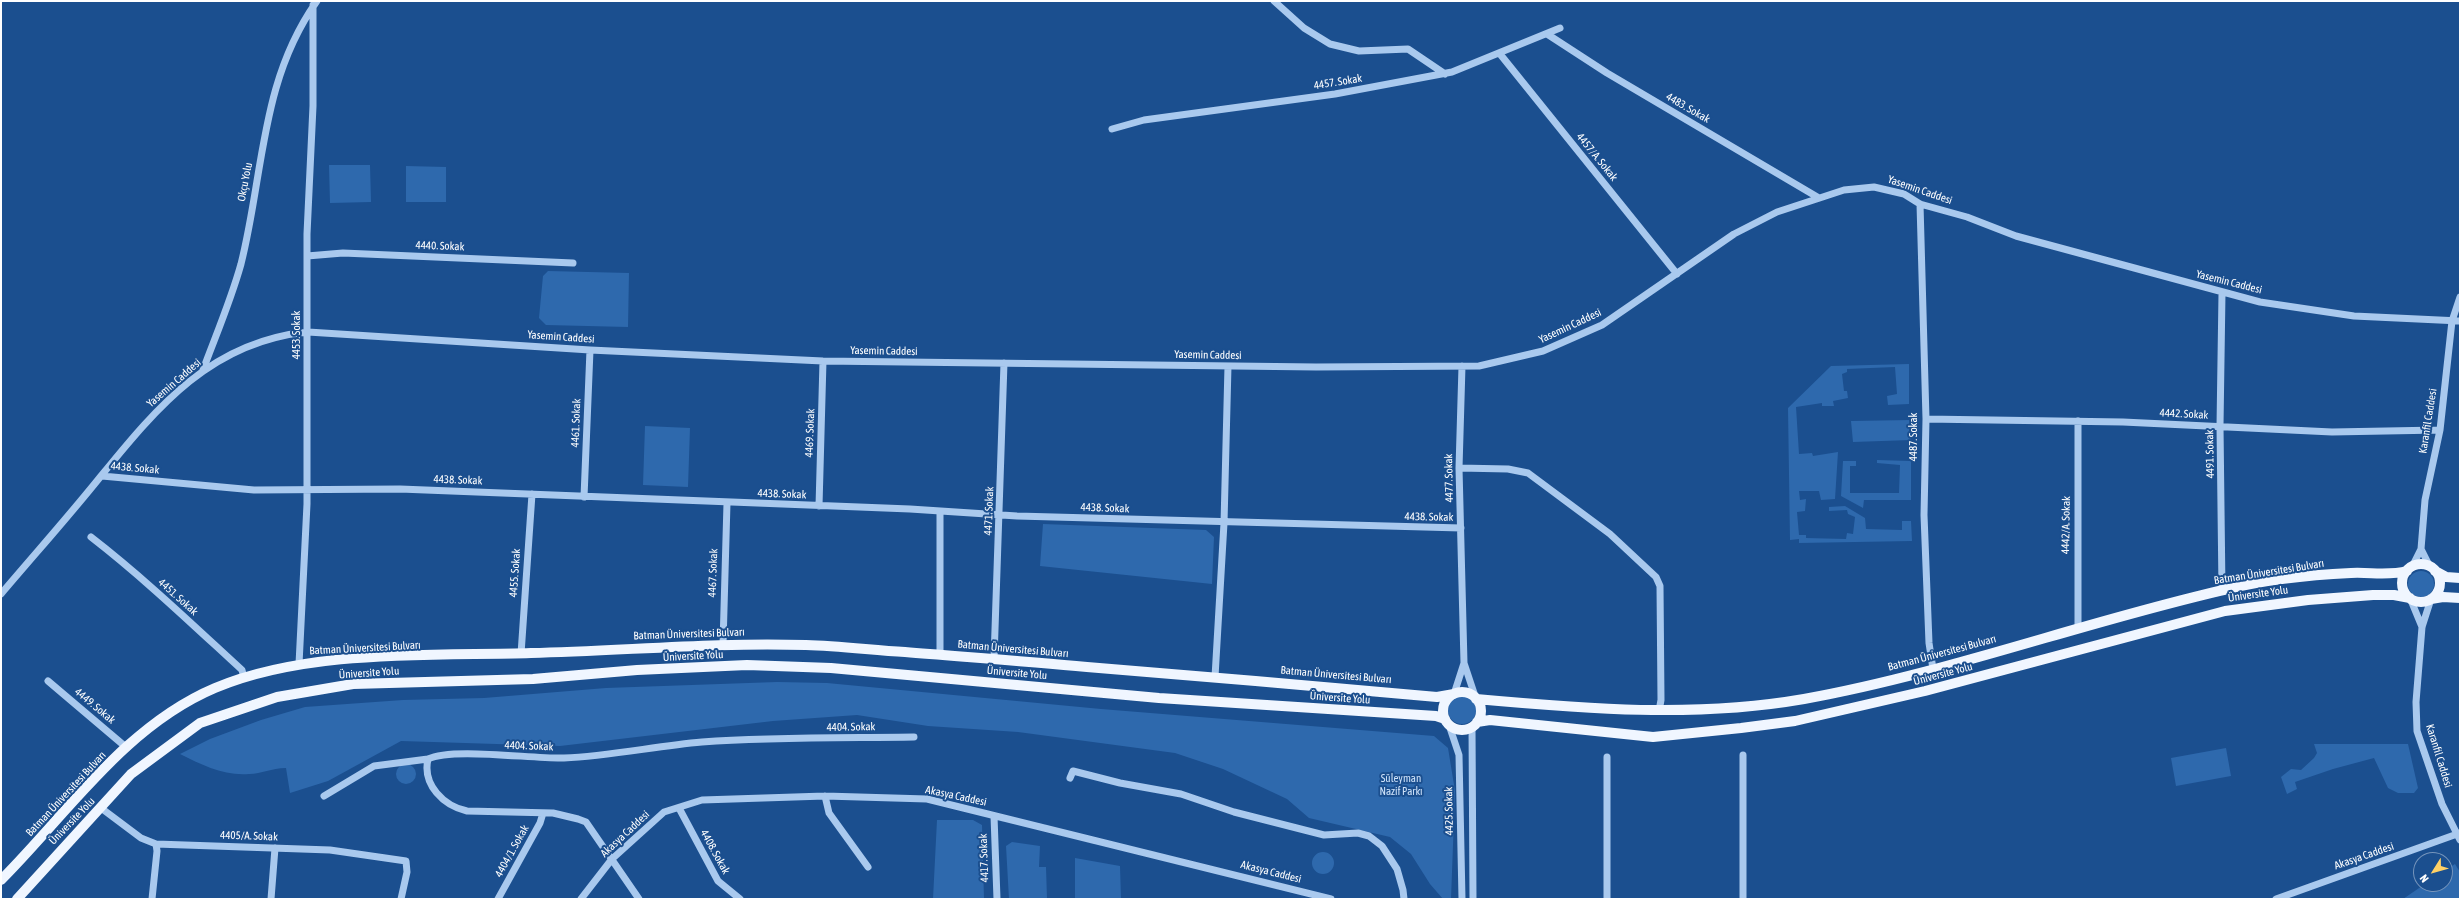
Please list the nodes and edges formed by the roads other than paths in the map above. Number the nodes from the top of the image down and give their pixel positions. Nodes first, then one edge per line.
1 (1274, 1) edge
2 (315, 3) edge
3 (1560, 28) dead end
4 (1547, 34) junction
5 (1500, 54) junction
6 (1445, 74) junction
7 (1112, 130) dead end
8 (1819, 198) junction
9 (1920, 204) junction
10 (307, 256) junction
11 (573, 262) dead end
12 (1677, 274) junction
13 (2222, 293) junction
14 (2460, 297) edge
15 (2452, 321) junction
16 (2460, 321) edge
17 (308, 332) junction
18 (590, 350) junction
19 (823, 361) junction
20 (1004, 363) junction
21 (1228, 366) junction
22 (1462, 366) junction
23 (202, 370) junction
24 (1926, 419) junction
25 (2078, 421) junction
26 (2220, 426) junction
27 (2440, 430) junction
28 (1459, 468) junction
29 (102, 476) junction
30 (307, 488) junction
31 (532, 494) junction
32 (584, 497) junction
33 (727, 504) junction
34 (819, 506) junction
35 (940, 511) junction
36 (1000, 514) junction
37 (1224, 523) junction
38 (1461, 528) junction
39 (91, 537) dead end
40 (2421, 550) junction
41 (2410, 569) junction
42 (2433, 569) junction
43 (2460, 578) edge
44 (2222, 590) junction
45 (1, 594) edge
46 (2410, 598) junction
47 (2460, 598) edge
48 (2431, 599) junction
49 (2422, 627) junction
50 (2078, 629) junction
51 (723, 644) junction
52 (521, 654) junction
53 (940, 655) junction
54 (994, 659) junction
55 (1464, 663) junction
56 (299, 664) junction
57 (1933, 669) junction
58 (1215, 677) junction
59 (244, 678) junction
60 (48, 681) dead end
61 (1454, 694) junction
62 (1476, 699) junction
63 (1659, 711) junction
64 (1447, 722) junction
65 (1475, 724) junction
66 (914, 737) dead end
67 (127, 748) junction
68 (1743, 755) dead end
69 (1607, 757) dead end
70 (428, 759) junction
71 (1070, 778) dead end
72 (324, 796) dead end
73 (825, 796) junction
74 (100, 808) junction
75 (678, 808) junction
76 (543, 813) junction
77 (994, 816) junction
78 (2459, 835) edge
79 (156, 844) junction
80 (275, 848) junction
81 (612, 859) junction
82 (868, 867) dead end
83 (1, 880) edge
84 (1310, 896) edge
85 (733, 897) edge
86 (17, 899) edge
87 (152, 899) edge
88 (271, 899) edge
89 (401, 899) edge
90 (498, 899) edge
91 (581, 899) edge
92 (638, 899) edge
93 (740, 899) edge
94 (997, 899) edge
95 (1331, 899) edge
96 (1404, 899) edge
97 (1462, 899) edge
98 (1473, 899) edge
99 (1607, 899) edge
100 (1743, 899) edge
101 (2276, 899) edge

1 - 6 street
2 - 10 street, 4453. Sokak
2 - 23 street, Okçu Yolu
3 - 4 street, 4457. Sokak
4 - 5 street, 4457. Sokak
4 - 8 street, 4483. Sokak
5 - 6 street, 4457. Sokak
5 - 12 street, 4457/A. Sokak
6 - 7 street, 4457. Sokak
8 - 9 street, Yasemin Caddesi
8 - 12 street, Yasemin Caddesi
9 - 13 street, Yasemin Caddesi
9 - 24 street, 4487. Sokak
10 - 11 street, 4440. Sokak
10 - 17 street, 4453. Sokak
12 - 22 street, Yasemin Caddesi
13 - 15 street, Yasemin Caddesi
13 - 26 street, 4491. Sokak
14 - 15 street, Karanfil Caddesi
15 - 16 street, Yasemin Caddesi
15 - 27 street, Karanfil Caddesi
17 - 18 street, Yasemin Caddesi
17 - 23 street, Yasemin Caddesi
17 - 30 street, 4453. Sokak
18 - 19 street, Yasemin Caddesi
18 - 32 street, 4461. Sokak
19 - 20 street, Yasemin Caddesi
19 - 34 street, 4469. Sokak
20 - 21 street, Yasemin Caddesi
20 - 36 street, 4471. Sokak
21 - 22 street, Yasemin Caddesi
21 - 37 street
22 - 28 street, 4477. Sokak
23 - 29 street, Yasemin Caddesi
24 - 25 street, 4442. Sokak
24 - 57 street, 4487. Sokak
25 - 26 street, 4442. Sokak
25 - 50 street, 4442/A. Sokak
26 - 27 street, 4442. Sokak
26 - 44 street, 4491. Sokak
27 - 40 street, Karanfil Caddesi
28 - 38 street, 4477. Sokak
28 - 63 street
29 - 30 street, 4438. Sokak
29 - 45 street, Yasemin Caddesi
30 - 31 street, 4438. Sokak
30 - 56 street, 4453. Sokak
31 - 32 street, 4438. Sokak
31 - 52 street, 4455. Sokak
32 - 33 street, 4438. Sokak
33 - 34 street, 4438. Sokak
33 - 51 street, 4467. Sokak
34 - 35 street, 4438. Sokak
35 - 36 street, 4438. Sokak
35 - 53 street
36 - 37 street, 4438. Sokak
36 - 54 street, 4471. Sokak
37 - 38 street, 4438. Sokak
37 - 58 street
38 - 55 street, 4477. Sokak
39 - 59 street, 4451. Sokak
40 - 41 street
40 - 42 street
41 - 42 main road
41 - 44 main road, Batman Üniversitesi Bulvarı
41 - 46 main road
42 - 43 main road
42 - 48 main road
44 - 50 main road, Batman Üniversitesi Bulvarı
46 - 48 main road
46 - 49 street
46 - 65 main road, Üniversite Yolu
47 - 48 main road
48 - 49 street
49 - 78 street, Karanfil Caddesi
50 - 57 main road, Batman Üniversitesi Bulvarı
51 - 52 main road, Batman Üniversitesi Bulvarı
51 - 53 main road, Batman Üniversitesi Bulvarı
52 - 56 main road, Batman Üniversitesi Bulvarı
53 - 54 main road, Batman Üniversitesi Bulvarı
54 - 58 main road, Batman Üniversitesi Bulvarı
55 - 61 street
55 - 62 street
56 - 59 main road, Batman Üniversitesi Bulvarı
57 - 63 main road, Batman Üniversitesi Bulvarı
58 - 61 main road, Batman Üniversitesi Bulvarı
59 - 67 main road, Batman Üniversitesi Bulvarı
60 - 67 street, 4449. Sokak
61 - 62 main road
61 - 64 main road
62 - 63 main road, Batman Üniversitesi Bulvarı
62 - 65 main road
64 - 65 main road
64 - 74 main road, Üniversite Yolu
64 - 97 street, 4425. Sokak
65 - 98 street
66 - 70 street, 4404. Sokak
67 - 83 main road, Batman Üniversitesi Bulvarı
68 - 100 street
69 - 99 street
70 - 72 street, 4404. Sokak
70 - 76 street
71 - 96 street
73 - 75 street, Akasya Caddesi
73 - 77 street, Akasya Caddesi
73 - 82 street
74 - 79 street, 4405/A. Sokak
74 - 86 main road, Üniversite Yolu
75 - 81 street, Akasya Caddesi
75 - 85 street, 4408. Sokak
76 - 81 street
76 - 90 street, 4404/1. Sokak
77 - 84 street, Akasya Caddesi
77 - 94 street, 4417. Sokak
78 - 101 street, Akasya Caddesi
79 - 80 street, 4405/A. Sokak
79 - 87 street
80 - 88 street
80 - 89 street, 4405/A. Sokak
81 - 91 street, Akasya Caddesi
81 - 92 street
84 - 95 street, Akasya Caddesi
85 - 93 street, 4408. Sokak

